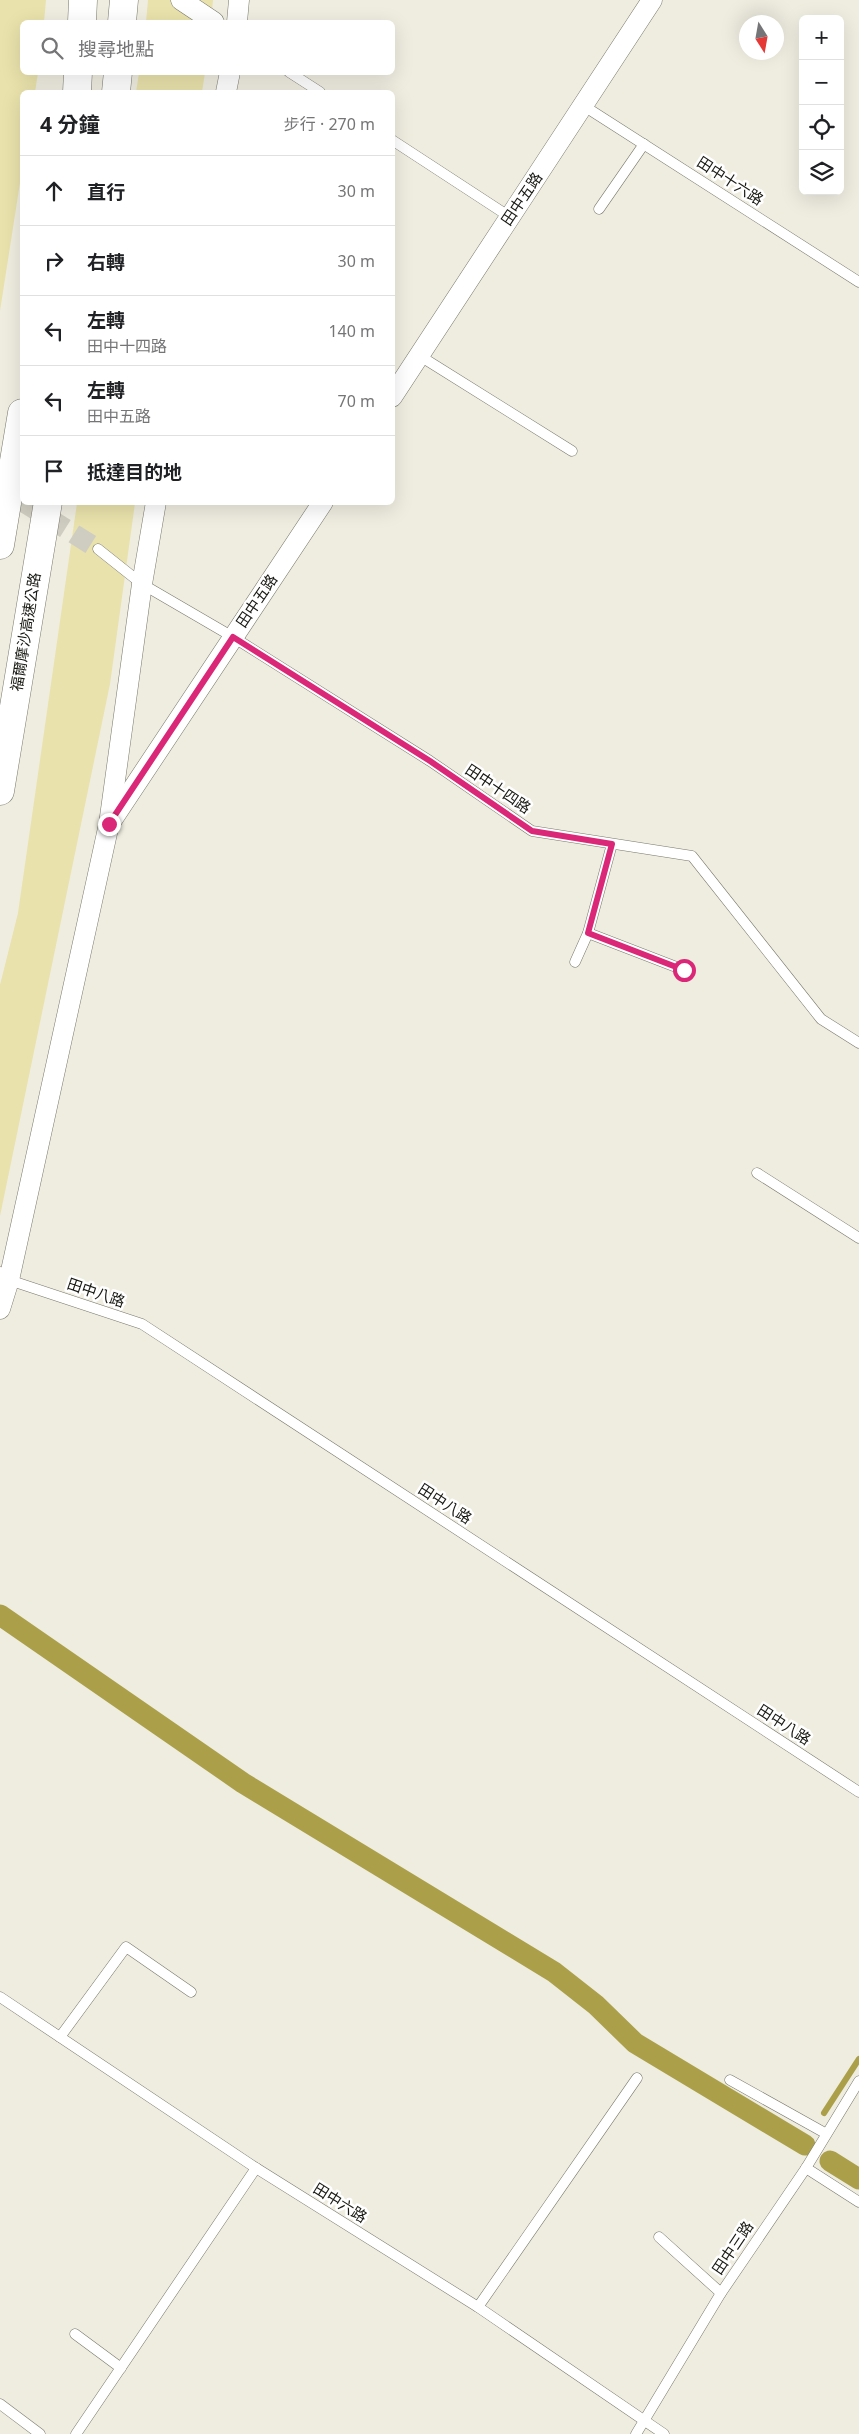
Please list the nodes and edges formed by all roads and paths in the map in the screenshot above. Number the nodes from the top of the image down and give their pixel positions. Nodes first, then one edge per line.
1 (83, 0) edge
2 (124, 0) edge
3 (180, 0) edge
4 (239, 0) edge
5 (652, 0) edge
6 (82, 20) edge
7 (122, 20) edge
8 (211, 20) edge
9 (237, 20) edge
10 (78, 75) edge
11 (118, 75) edge
12 (229, 75) edge
13 (294, 75) edge
14 (77, 90) edge
15 (116, 90) edge
16 (226, 90) edge
17 (317, 90) edge
18 (584, 106) junction
19 (395, 142) edge
20 (644, 144) junction
21 (600, 209) dead end
22 (510, 217) junction
23 (859, 282) edge
24 (420, 356) junction
25 (395, 393) edge
26 (20, 425) edge
27 (572, 451) dead end
28 (48, 505) edge
29 (155, 505) edge
30 (321, 505) edge
31 (0, 545) edge
32 (98, 549) tunnel mouth
33 (142, 584) junction
34 (233, 637) junction
35 (0, 791) edge
36 (109, 824) junction
37 (612, 844) junction
38 (588, 933) junction
39 (575, 962) dead end
40 (684, 970) dead end
41 (859, 1043) edge
42 (757, 1173) dead end
43 (859, 1238) edge
44 (4, 1276) edge
45 (0, 1309) edge
46 (859, 1792) edge
47 (191, 1992) dead end
48 (0, 1997) edge
49 (60, 2037) junction
50 (637, 2078) dead end
51 (730, 2080) dead end
52 (859, 2081) edge
53 (825, 2133) junction
54 (256, 2168) junction
55 (806, 2168) junction
56 (859, 2202) edge
57 (659, 2237) dead end
58 (721, 2293) junction
59 (478, 2307) junction
60 (75, 2334) dead end
61 (121, 2368) junction
62 (0, 2404) edge
63 (644, 2418) junction
64 (40, 2434) edge
65 (76, 2434) edge
66 (636, 2434) edge
67 (664, 2434) edge

1 - 6 highway
2 - 7 highway
3 - 8 street
4 - 9 street
5 - 18 street, 田中五路
10 - 14 highway
11 - 15 highway
12 - 16 street
13 - 17 lane
18 - 20 lane, 田中十六路
18 - 22 street, 田中五路
19 - 22 lane
20 - 21 lane
20 - 23 lane, 田中十六路
22 - 24 street, 田中五路
24 - 25 street, 田中五路
24 - 27 lane
26 - 31 highway
28 - 35 highway, 福爾摩沙高速公路
29 - 33 street
30 - 34 street, 田中五路
32 - 33 lane, 田中十四路
33 - 34 lane, 田中十四路
33 - 36 street
34 - 36 street, 田中五路
34 - 37 lane, 田中十四路
36 - 44 street
37 - 38 lane
37 - 41 lane, 田中十四路
38 - 39 lane
38 - 40 lane
42 - 43 lane
44 - 45 street
44 - 46 lane, 田中八路
47 - 49 lane
48 - 49 lane, 田中六路
49 - 54 lane, 田中六路
50 - 59 lane
51 - 53 lane
52 - 53 lane, 田中三路
53 - 55 lane, 田中三路
54 - 59 lane, 田中六路
54 - 61 lane
55 - 56 lane
55 - 58 lane, 田中三路
57 - 58 lane
58 - 63 lane, 田中三路
59 - 63 lane, 田中六路
60 - 61 lane
61 - 65 lane
62 - 64 lane
63 - 66 lane, 田中三路
63 - 67 lane, 田中六路

